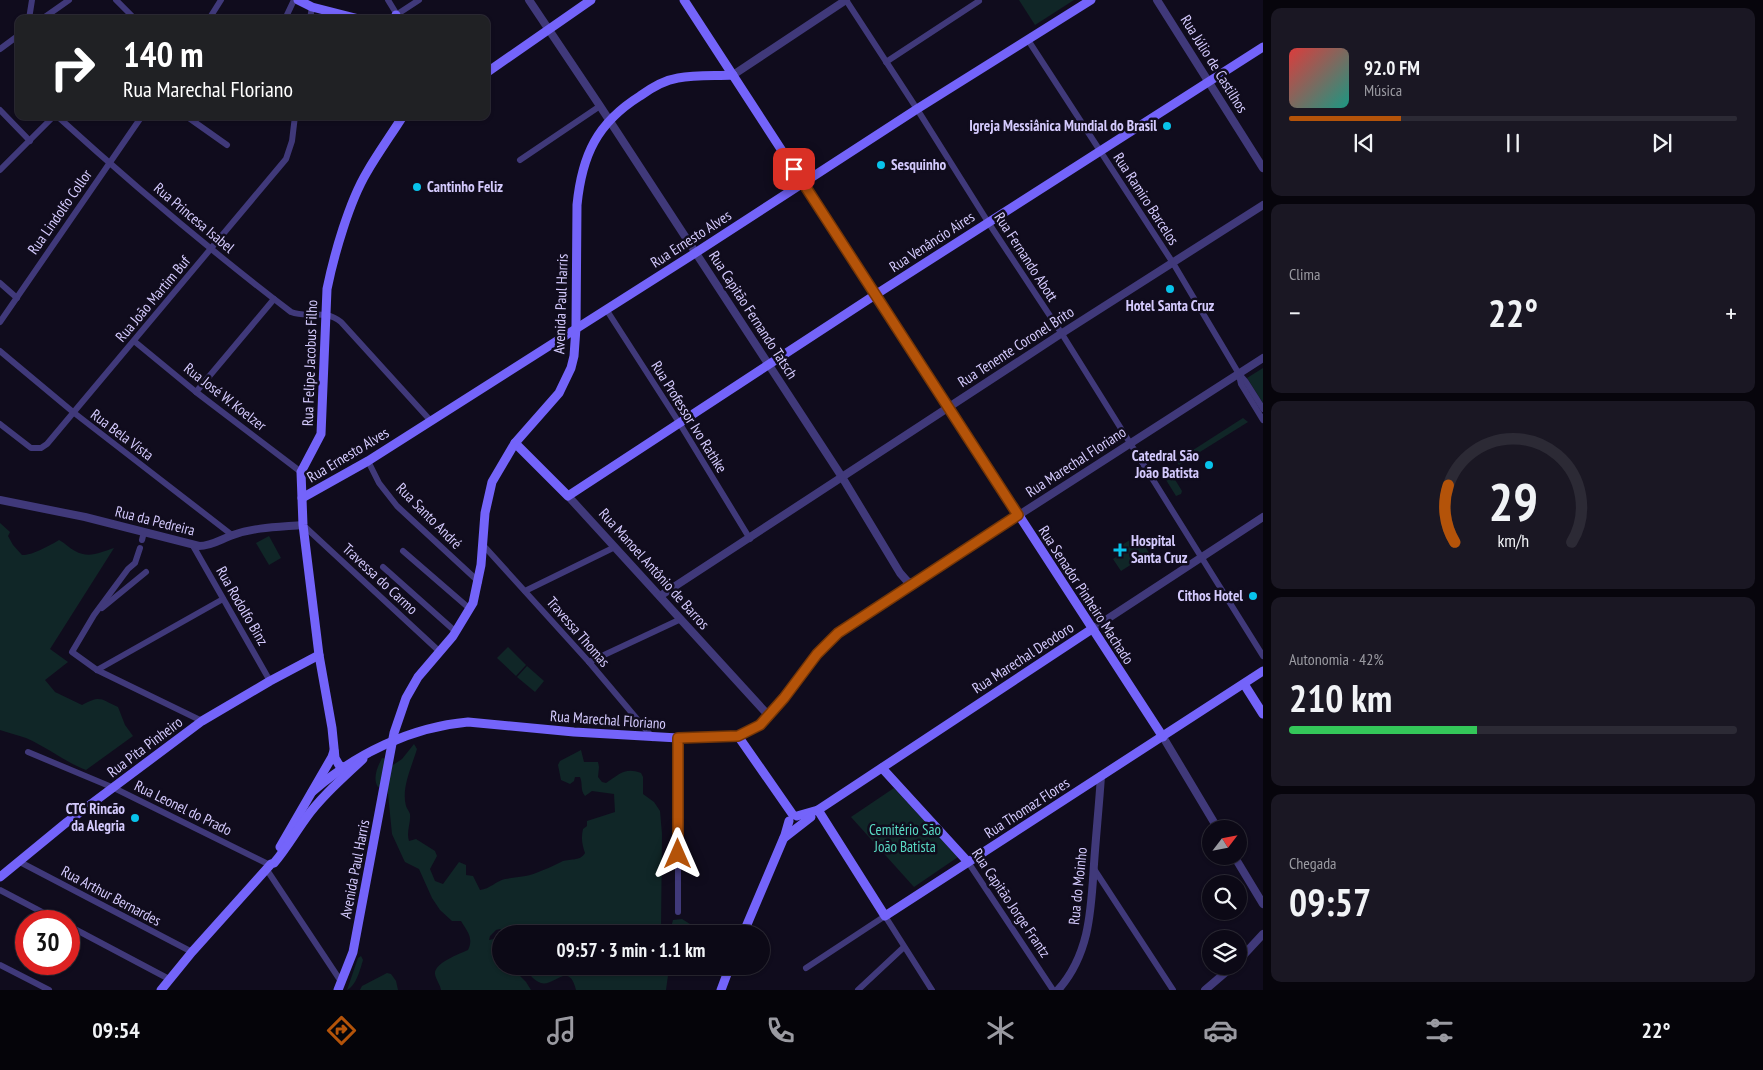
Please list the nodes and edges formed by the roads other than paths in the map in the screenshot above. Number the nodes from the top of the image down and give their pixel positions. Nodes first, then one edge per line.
1 (32, 0) edge
2 (69, 0) edge
3 (116, 0) edge
4 (221, 0) edge
5 (294, 0) edge
6 (298, 0) edge
7 (388, 0) edge
8 (419, 0) edge
9 (529, 0) edge
10 (591, 0) edge
11 (684, 0) edge
12 (846, 0) edge
13 (1091, 0) edge
14 (1157, 0) edge
15 (979, 1) edge
16 (312, 7) junction
17 (30, 15) edge
18 (48, 15) edge
19 (132, 15) edge
20 (212, 15) edge
21 (287, 15) edge
22 (311, 15) edge
23 (344, 15) edge
24 (397, 15) edge
25 (400, 15) edge
26 (548, 30) junction
27 (15, 38) edge
28 (1028, 40) junction
29 (1263, 47) edge
30 (0, 49) edge
31 (501, 62) junction
32 (886, 62) junction
33 (490, 64) edge
34 (490, 69) edge
35 (732, 75) junction
36 (1208, 82) junction
37 (600, 106) junction
38 (917, 109) junction
39 (0, 110) edge
40 (52, 120) edge
41 (61, 120) edge
42 (139, 120) edge
43 (192, 120) edge
44 (295, 120) edge
45 (400, 120) edge
46 (609, 120) junction
47 (30, 141) junction
48 (227, 145) dead end
49 (1100, 152) junction
50 (520, 160) dead end
51 (109, 163) junction
52 (1263, 168) edge
53 (0, 170) edge
54 (803, 183) junction
55 (1263, 205) edge
56 (988, 222) junction
57 (210, 249) junction
58 (696, 252) junction
59 (1172, 263) junction
60 (0, 283) edge
61 (875, 295) junction
62 (16, 298) junction
63 (274, 299) junction
64 (606, 309) junction
65 (325, 314) junction
66 (0, 322) edge
67 (576, 328) junction
68 (1062, 334) junction
69 (134, 341) junction
70 (0, 351) edge
71 (1263, 358) edge
72 (769, 365) junction
73 (1238, 374) junction
74 (196, 392) junction
75 (949, 408) junction
76 (1263, 409) edge
77 (73, 412) junction
78 (430, 420) junction
79 (1263, 420) edge
80 (0, 424) edge
81 (680, 424) junction
82 (515, 443) junction
83 (1131, 443) junction
84 (368, 461) junction
85 (302, 472) junction
86 (842, 477) junction
87 (568, 496) junction
88 (302, 498) junction
89 (0, 500) edge
90 (1018, 515) junction
91 (1263, 517) edge
92 (303, 526) junction
93 (232, 535) junction
94 (750, 538) junction
95 (192, 544) junction
96 (483, 544) junction
97 (615, 547) junction
98 (140, 548) dead end
99 (403, 551) dead end
100 (1201, 557) junction
101 (383, 568) dead end
102 (146, 572) dead end
103 (900, 573) junction
104 (479, 582) junction
105 (915, 584) junction
106 (525, 591) junction
107 (903, 592) junction
108 (660, 596) junction
109 (223, 599) junction
110 (470, 609) junction
111 (94, 615) junction
112 (681, 619) junction
113 (1092, 629) junction
114 (456, 632) junction
115 (440, 652) junction
116 (319, 656) junction
117 (1263, 656) edge
118 (589, 662) junction
119 (97, 670) junction
120 (1263, 672) edge
121 (270, 681) junction
122 (1244, 684) junction
123 (1263, 714) edge
124 (769, 716) junction
125 (202, 721) junction
126 (738, 736) junction
127 (1162, 737) junction
128 (653, 738) junction
129 (678, 738) junction
130 (335, 745) junction
131 (388, 748) junction
132 (28, 752) dead end
133 (370, 753) junction
134 (335, 758) junction
135 (343, 767) junction
136 (882, 768) junction
137 (1101, 776) junction
138 (327, 779) junction
139 (114, 788) junction
140 (312, 792) junction
141 (821, 814) junction
142 (811, 817) junction
143 (306, 818) junction
144 (793, 819) junction
145 (1213, 820) edge
146 (295, 828) junction
147 (784, 836) junction
148 (18, 861) junction
149 (968, 862) junction
150 (1239, 865) edge
151 (269, 866) junction
152 (1094, 869) junction
153 (0, 878) edge
154 (0, 890) edge
155 (1263, 904) edge
156 (38, 910) edge
157 (678, 912) dead end
158 (885, 916) junction
159 (747, 925) edge
160 (80, 932) edge
161 (1263, 934) edge
162 (904, 947) junction
163 (1247, 951) edge
164 (192, 952) junction
165 (0, 965) edge
166 (806, 968) dead end
167 (727, 975) edge
168 (1222, 975) edge
169 (169, 979) junction
170 (340, 987) edge
171 (49, 990) edge
172 (162, 990) edge
173 (723, 990) edge
174 (858, 990) edge
175 (932, 990) edge
176 (1053, 990) edge
177 (1058, 990) edge
178 (1173, 990) edge
179 (1205, 990) edge

1 - 17 street
2 - 18 street
3 - 19 street
4 - 20 street
5 - 21 street
6 - 16 main road
7 - 24 street
8 - 25 street
9 - 26 street, Rua Capitão Fernando Tatsch
10 - 26 main road
11 - 35 main road, Rua Senador Pinheiro Machado
12 - 32 street, Rua Fernando Abott
12 - 35 street
13 - 28 main road, Rua Ernesto Alves
14 - 36 street, Rua Júlio de Castilhos
15 - 32 street
16 - 22 street
16 - 23 main road
26 - 31 main road
26 - 37 street, Rua Capitão Fernando Tatsch
27 - 30 street
28 - 38 main road, Rua Ernesto Alves
28 - 49 street, Rua Ramiro Barcelos
29 - 36 main road, Rua Venâncio Aires
31 - 33 main road
31 - 34 main road
32 - 38 street, Rua Fernando Abott
35 - 46 main road, Avenida Paul Harris
35 - 54 main road, Rua Senador Pinheiro Machado
36 - 49 main road, Rua Venâncio Aires
36 - 52 street, Rua Júlio de Castilhos
37 - 46 street, Rua Capitão Fernando Tatsch
37 - 50 street
38 - 54 main road, Rua Ernesto Alves
38 - 56 street, Rua Fernando Abott
39 - 47 street
40 - 47 street
41 - 51 street, Rua Princesa Isabel
42 - 51 street, Rua Lindolfo Collor
43 - 48 street
44 - 57 street, Rua João Martim Buf
45 - 65 main road, Rua Felipe Jacobus Filho
46 - 58 street, Rua Capitão Fernando Tatsch
46 - 67 main road, Avenida Paul Harris
47 - 53 street
49 - 56 main road, Rua Venâncio Aires
49 - 59 street, Rua Ramiro Barcelos
51 - 57 street, Rua Princesa Isabel
51 - 62 street, Rua Lindolfo Collor
54 - 58 main road, Rua Ernesto Alves
54 - 61 main road, Rua Senador Pinheiro Machado
55 - 59 street, Rua Tenente Coronel Brito
56 - 61 main road, Rua Venâncio Aires
56 - 68 street, Rua Fernando Abott
57 - 63 street, Rua Princesa Isabel
57 - 69 street, Rua João Martim Buf
58 - 64 main road, Rua Ernesto Alves
58 - 72 street, Rua Capitão Fernando Tatsch
59 - 68 street, Rua Tenente Coronel Brito
59 - 73 street, Rua Ramiro Barcelos
60 - 62 street
61 - 72 main road, Rua Venâncio Aires
61 - 75 main road, Rua Senador Pinheiro Machado
62 - 66 street, Rua Lindolfo Collor
63 - 65 street, Rua Princesa Isabel
63 - 74 street
64 - 67 main road, Rua Ernesto Alves
64 - 81 street, Rua Professor Ivo Rathke
65 - 78 street
65 - 85 main road, Rua Felipe Jacobus Filho
67 - 78 main road, Rua Ernesto Alves
67 - 82 main road, Avenida Paul Harris
68 - 75 street, Rua Tenente Coronel Brito
68 - 83 street, Rua Fernando Abott
69 - 74 street, Rua José W. Koelzer
69 - 77 street, Rua João Martim Buf
70 - 77 street, Rua Bela Vista
71 - 73 street, Rua Marechal Floriano
72 - 81 main road, Rua Venâncio Aires
72 - 86 street, Rua Capitão Fernando Tatsch
73 - 76 street, Rua Ramiro Barcelos
73 - 79 street, Rua Ramiro Barcelos
73 - 83 street, Rua Marechal Floriano
74 - 85 street, Rua José W. Koelzer
75 - 86 street, Rua Tenente Coronel Brito
75 - 90 main road, Rua Senador Pinheiro Machado
77 - 80 street, Rua João Martim Buf
77 - 93 street, Rua Bela Vista
78 - 84 main road, Rua Ernesto Alves
81 - 87 main road, Rua Venâncio Aires
81 - 94 street, Rua Professor Ivo Rathke
82 - 87 main road, Rua Manoel Antônio de Barros
82 - 96 main road, Avenida Paul Harris
83 - 90 street, Rua Marechal Floriano
83 - 100 street, Rua Fernando Abott
84 - 88 main road, Rua Ernesto Alves
84 - 104 street, Rua Santo André
85 - 88 main road, Rua Felipe Jacobus Filho
86 - 94 street, Rua Tenente Coronel Brito
86 - 103 street, Rua Capitão Fernando Tatsch
87 - 97 street, Rua Manoel Antônio de Barros
88 - 92 main road, Rua Felipe Jacobus Filho
89 - 95 street, Rua da Pedreira
90 - 105 main road, Rua Marechal Floriano
90 - 113 main road, Rua Senador Pinheiro Machado
91 - 100 street, Rua Marechal Deodoro
92 - 93 street, Rua da Pedreira
92 - 115 street, Travessa do Carmo
92 - 116 main road, Rua Felipe Jacobus Filho
93 - 95 street, Rua da Pedreira
94 - 108 street, Rua Tenente Coronel Brito
95 - 109 street, Rua Rodolfo Binz
96 - 104 main road, Avenida Paul Harris
96 - 106 street, Travessa Thomas
97 - 106 street
97 - 108 street, Rua Manoel Antônio de Barros
98 - 111 street
99 - 110 street
100 - 113 street, Rua Marechal Deodoro
100 - 117 street, Rua Fernando Abott
101 - 114 street
102 - 111 street
103 - 105 street, Rua Capitão Fernando Tatsch
103 - 107 street, Rua Capitão Fernando Tatsch
104 - 110 main road, Avenida Paul Harris
105 - 107 main road, Rua Marechal Floriano
106 - 118 street, Travessa Thomas
107 - 124 main road, Rua Marechal Floriano
108 - 112 street, Rua Manoel Antônio de Barros
109 - 119 street
109 - 121 street, Rua Rodolfo Binz
110 - 114 main road, Avenida Paul Harris
111 - 119 street
112 - 118 street
112 - 124 street, Rua Manoel Antônio de Barros
113 - 127 main road, Rua Senador Pinheiro Machado
113 - 136 main road, Rua Marechal Deodoro
114 - 115 main road, Avenida Paul Harris
115 - 131 main road, Avenida Paul Harris
116 - 121 main road, Rua Pita Pinheiro
116 - 130 main road, Rua Felipe Jacobus Filho
118 - 128 street, Travessa Thomas
119 - 125 street
120 - 122 main road, Rua Thomaz Flores
121 - 125 main road, Rua Pita Pinheiro
122 - 123 main road
122 - 127 main road, Rua Thomaz Flores
124 - 126 main road, Rua Marechal Floriano
125 - 139 main road, Rua Pita Pinheiro
126 - 129 main road, Rua Marechal Floriano
126 - 144 main road
127 - 137 main road, Rua Thomaz Flores
127 - 145 street, Rua Senador Pinheiro Machado
128 - 129 main road, Rua Marechal Floriano
128 - 131 main road, Rua Marechal Floriano
129 - 157 street
130 - 134 main road, Rua Felipe Jacobus Filho
130 - 140 main road
131 - 133 main road, Rua Marechal Floriano
131 - 170 main road, Avenida Paul Harris
132 - 139 street, Rua Leonel do Prado
133 - 135 main road, Rua Marechal Floriano
133 - 143 main road
134 - 135 main road
134 - 138 main road
135 - 138 main road, Rua Marechal Floriano
136 - 141 main road, Rua Marechal Deodoro
136 - 149 main road, Rua Capitão Jorge Frantz
137 - 149 main road, Rua Thomaz Flores
137 - 152 street, Rua do Moinho
138 - 140 main road, Rua Marechal Floriano
138 - 143 main road
139 - 148 main road, Rua Pita Pinheiro
139 - 151 street, Rua Leonel do Prado
140 - 146 main road
141 - 142 main road
141 - 144 main road, Rua Marechal Deodoro
141 - 158 main road
142 - 144 main road
142 - 147 main road
143 - 146 main road
144 - 147 main road
146 - 151 main road
147 - 159 main road
148 - 153 main road, Rua Pita Pinheiro
148 - 164 street, Rua Arthur Bernardes
149 - 158 main road, Rua Thomaz Flores
149 - 176 street, Rua Capitão Jorge Frantz
150 - 155 street
151 - 164 main road
151 - 170 street
152 - 177 street, Rua do Moinho
152 - 178 street
154 - 156 street
158 - 162 street
158 - 166 street, Rua Thomaz Flores
160 - 169 street
161 - 163 street
162 - 174 street
162 - 175 street
164 - 169 main road
165 - 171 street
167 - 173 main road
168 - 179 street
169 - 172 main road

